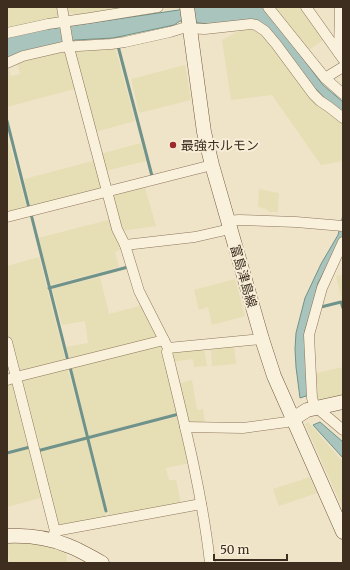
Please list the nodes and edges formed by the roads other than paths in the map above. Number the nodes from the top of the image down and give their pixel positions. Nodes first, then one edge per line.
1 (62, 7) edge
2 (158, 7) edge
3 (187, 7) edge
4 (268, 7) edge
5 (306, 7) edge
6 (340, 7) edge
7 (64, 24) junction
8 (189, 27) junction
9 (7, 33) edge
10 (68, 45) junction
11 (341, 56) edge
12 (7, 63) edge
13 (343, 68) edge
14 (325, 78) junction
15 (343, 94) edge
16 (343, 118) edge
17 (212, 165) junction
18 (107, 191) junction
19 (7, 217) edge
20 (229, 225) junction
21 (341, 226) edge
22 (343, 242) edge
23 (125, 245) junction
24 (262, 339) junction
25 (7, 342) edge
26 (166, 344) junction
27 (11, 379) edge
28 (343, 402) edge
29 (316, 408) junction
30 (293, 419) junction
31 (185, 427) junction
32 (343, 430) edge
33 (201, 504) junction
34 (343, 532) edge
35 (54, 535) junction
36 (7, 536) edge
37 (102, 563) edge
38 (210, 563) edge

1 - 7 street
2 - 7 street
3 - 8 main road, 富島津島線
4 - 14 street
5 - 11 street
6 - 11 street
7 - 9 street
7 - 10 street
8 - 10 street
8 - 16 street
8 - 17 main road, 富島津島線
10 - 12 street
10 - 18 street
13 - 14 street
14 - 15 street
17 - 18 street
17 - 20 main road, 富島津島線
18 - 19 street
18 - 23 street
20 - 21 street
20 - 23 street
20 - 24 main road, 富島津島線
22 - 29 street
23 - 26 street
24 - 26 street
24 - 30 main road, 富島津島線
25 - 27 street
26 - 27 street
26 - 31 street
27 - 35 street
28 - 29 main road
29 - 30 main road
29 - 32 street
30 - 31 street
30 - 34 main road, 富島津島線
31 - 33 street
33 - 35 street
33 - 38 street
35 - 36 main road
35 - 37 main road

